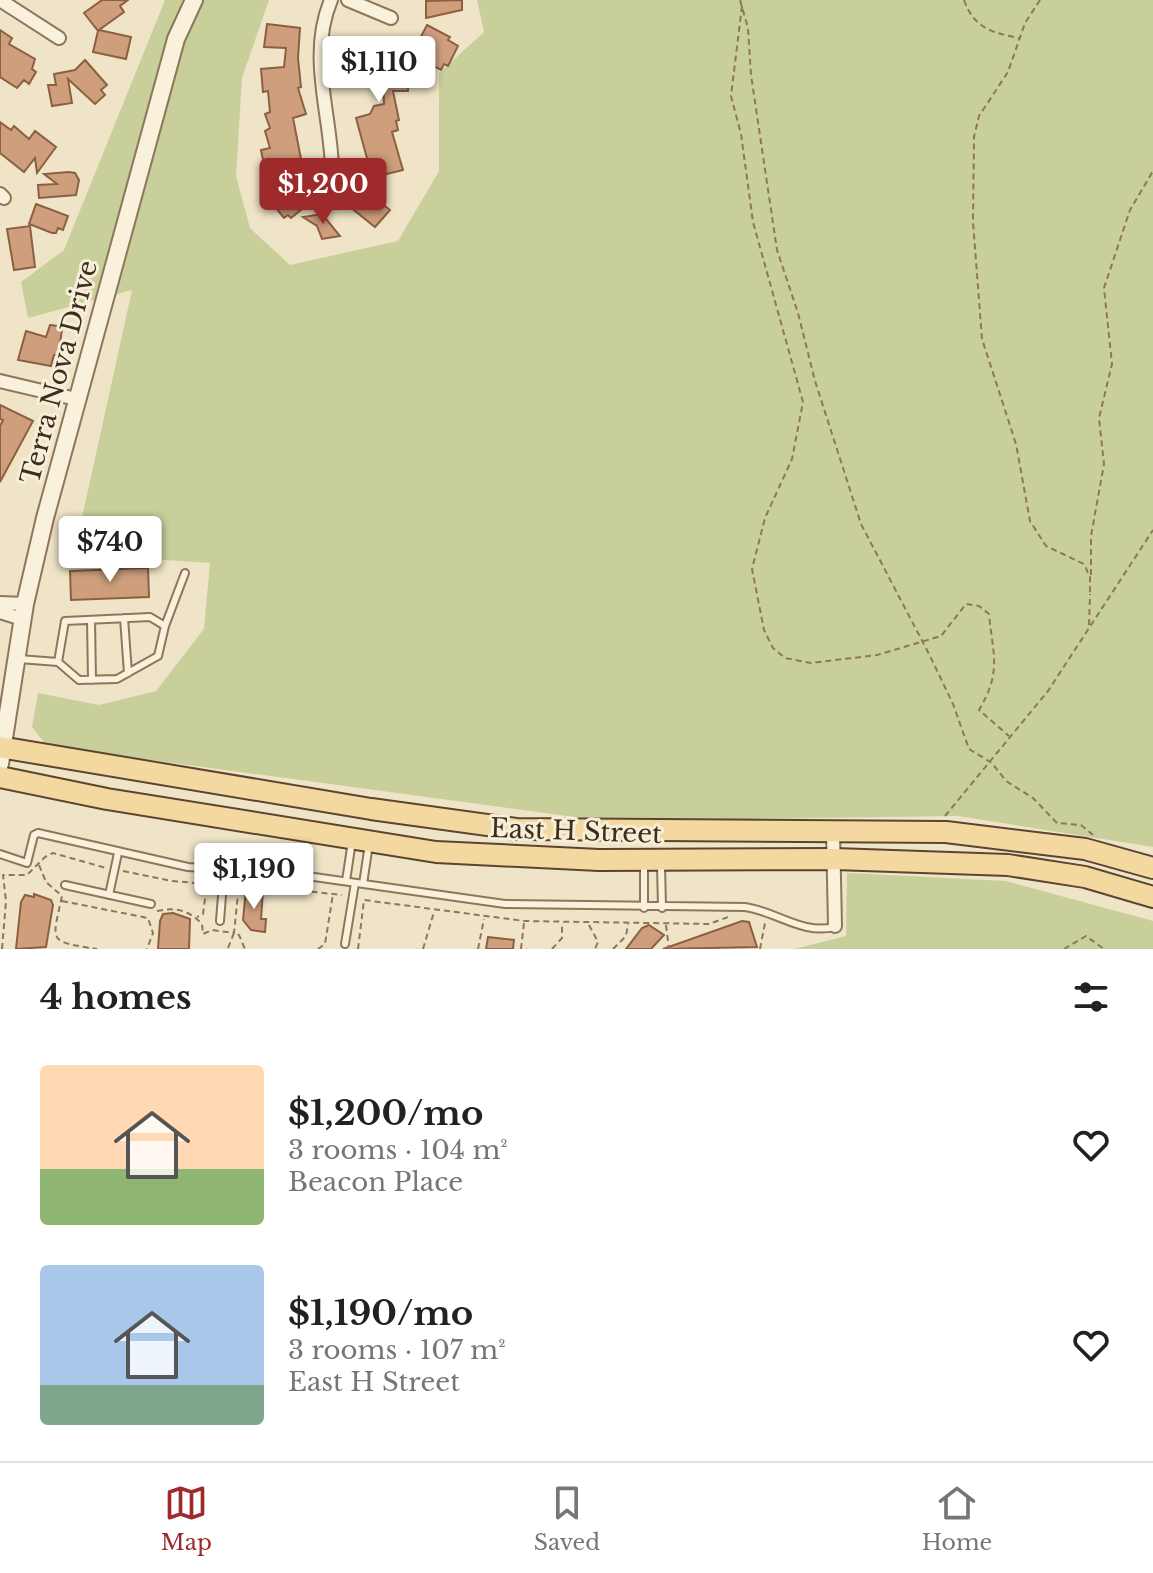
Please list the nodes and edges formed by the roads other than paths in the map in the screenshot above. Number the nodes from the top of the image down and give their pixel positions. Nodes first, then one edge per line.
1 (0, 0) edge
2 (194, 0) edge
3 (331, 0) edge
4 (348, 0) edge
5 (391, 18) dead end
6 (59, 38) dead end
7 (332, 167) dead end
8 (0, 381) edge
9 (76, 399) junction
10 (185, 573) dead end
11 (0, 603) edge
12 (0, 612) edge
13 (24, 612) junction
14 (124, 618) junction
15 (91, 620) junction
16 (165, 626) junction
17 (16, 659) junction
18 (58, 662) junction
19 (128, 673) junction
20 (92, 680) junction
21 (1, 753) edge
22 (0, 777) edge
23 (833, 832) junction
24 (361, 838) junction
25 (118, 853) junction
26 (0, 854) edge
27 (835, 859) junction
28 (652, 860) junction
29 (1153, 868) edge
30 (224, 870) junction
31 (346, 881) junction
32 (355, 883) junction
33 (363, 884) junction
34 (65, 885) dead end
35 (109, 895) junction
36 (1153, 897) edge
37 (151, 904) dead end
38 (644, 908) junction
39 (662, 908) junction
40 (220, 921) dead end
41 (835, 926) joint
42 (345, 944) dead end

1 - 6 street
2 - 9 street, Terra Nova Drive
3 - 7 street
4 - 5 street
8 - 9 street
9 - 13 street, Terra Nova Drive
10 - 16 lane
11 - 13 street
12 - 13 street
13 - 17 street, Terra Nova Drive
14 - 15 lane
14 - 16 lane
14 - 19 lane
15 - 18 lane
15 - 20 lane
16 - 19 lane
17 - 18 lane
17 - 21 street, Terra Nova Drive
18 - 20 lane
19 - 20 lane
21 - 23 main road, East H Street
22 - 24 main road, East H Street
23 - 27 street
23 - 29 main road, East H Street
24 - 28 main road, East H Street
24 - 31 lane
24 - 33 lane
25 - 26 lane
25 - 30 lane
25 - 35 lane
27 - 28 main road, East H Street
27 - 36 main road, East H Street
27 - 41 street
28 - 38 lane
28 - 39 lane
30 - 31 lane
30 - 40 lane
31 - 32 lane
32 - 33 lane
32 - 42 lane
33 - 38 lane
34 - 35 lane
35 - 37 lane
38 - 39 lane
39 - 41 lane

